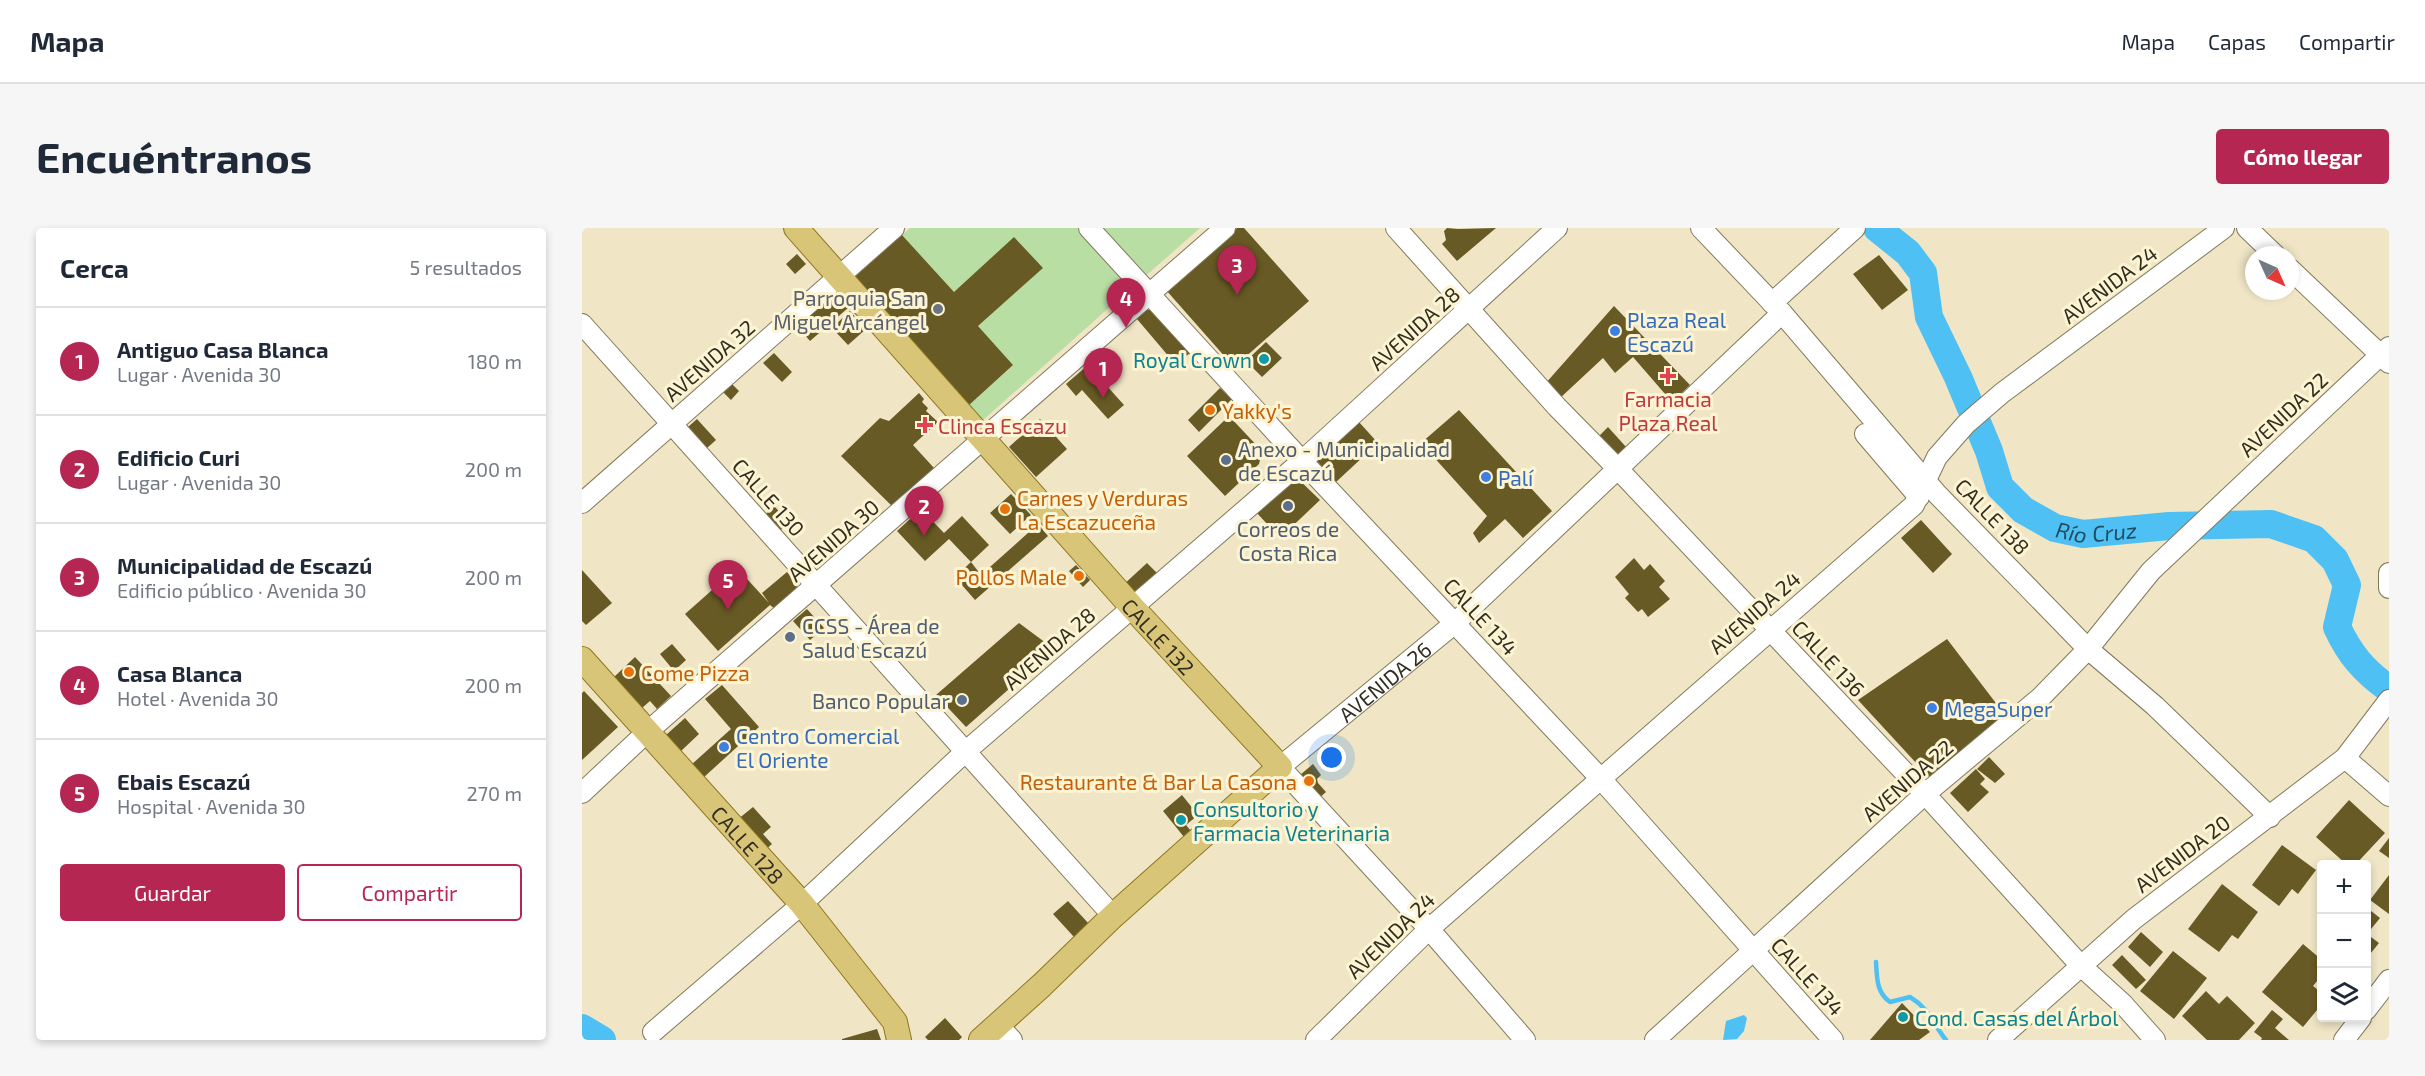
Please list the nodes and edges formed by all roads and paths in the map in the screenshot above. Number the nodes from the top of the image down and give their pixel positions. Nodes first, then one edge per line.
1 (796, 228) edge
2 (894, 228) edge
3 (1089, 228) edge
4 (1225, 228) edge
5 (1396, 228) edge
6 (1557, 228) edge
7 (1701, 228) edge
8 (1855, 228) edge
9 (2224, 228) edge
10 (2247, 228) edge
11 (2266, 246) edge
12 (840, 276) junction
13 (2299, 277) edge
14 (1149, 295) junction
15 (1777, 308) junction
16 (1470, 309) junction
17 (582, 324) edge
18 (2386, 355) edge
19 (672, 424) junction
20 (1865, 434) dead end
21 (984, 440) junction
22 (1302, 461) junction
23 (1618, 469) junction
24 (1923, 488) junction
25 (582, 503) edge
26 (2389, 573) edge
27 (818, 586) junction
28 (2389, 588) edge
29 (1132, 608) junction
30 (1455, 623) junction
31 (1770, 630) junction
32 (2088, 649) junction
33 (582, 659) edge
34 (2384, 708) edge
35 (646, 733) junction
36 (965, 752) junction
37 (2345, 759) junction
38 (1280, 767) junction
39 (1600, 779) junction
40 (582, 793) edge
41 (1925, 794) junction
42 (2389, 796) edge
43 (2270, 817) junction
44 (802, 903) junction
45 (1113, 916) junction
46 (1429, 929) junction
47 (1753, 950) junction
48 (2081, 966) junction
49 (2389, 980) edge
50 (2371, 1005) edge
51 (2357, 1022) edge
52 (653, 1032) dead end
53 (997, 1035) edge
54 (899, 1040) edge
55 (1316, 1040) edge
56 (1525, 1040) edge
57 (1655, 1040) edge
58 (1833, 1040) edge
59 (1998, 1040) edge
60 (2155, 1040) edge
61 (2344, 1040) edge

1 - 12 main road, CALLE 132
2 - 12 street, AVENIDA 32
3 - 14 street, CALLE 134
4 - 14 street, AVENIDA 30
5 - 16 street, CALLE 136
6 - 16 street, AVENIDA 28
7 - 15 street, CALLE 138
8 - 15 street, AVENIDA 26
9 - 24 street, AVENIDA 24
10 - 11 street
12 - 19 street, AVENIDA 32
12 - 21 main road, CALLE 132
13 - 18 street
14 - 21 street, AVENIDA 30
14 - 22 street, CALLE 134
15 - 23 street, AVENIDA 26
15 - 24 street, CALLE 138
16 - 22 street, AVENIDA 28
16 - 23 street, CALLE 136
17 - 19 street, CALLE 130
18 - 32 street, AVENIDA 22
19 - 25 street, AVENIDA 32
19 - 27 street, CALLE 130
20 - 24 street
21 - 27 street, AVENIDA 30
21 - 29 main road, CALLE 132
22 - 29 street, AVENIDA 28
22 - 30 street, CALLE 134
23 - 30 street, AVENIDA 26
23 - 31 street, CALLE 136
24 - 31 street, AVENIDA 24
24 - 32 street, CALLE 138
26 - 28 street
27 - 35 street, AVENIDA 30
27 - 36 street, CALLE 130
29 - 36 street, AVENIDA 28
29 - 38 main road, CALLE 132
30 - 38 street, AVENIDA 26
30 - 39 street, CALLE 134
31 - 39 street, AVENIDA 24
31 - 41 street, CALLE 136
32 - 41 street, AVENIDA 22
32 - 43 street, CALLE 138
33 - 35 main road, CALLE 128
34 - 37 street, AVENIDA 20
35 - 40 street, AVENIDA 30
35 - 44 main road, CALLE 128
36 - 44 street, AVENIDA 28
36 - 45 street, CALLE 130
37 - 42 street
37 - 43 street, AVENIDA 20
38 - 45 main road, AVENIDA 26
38 - 46 street, CALLE 132
39 - 46 street, AVENIDA 24
39 - 47 street, CALLE 134
41 - 47 street, AVENIDA 22
41 - 48 street, CALLE 136
43 - 48 street, AVENIDA 20
44 - 52 street, AVENIDA 28
44 - 54 main road, CALLE 128
45 - 53 main road, AVENIDA 26
46 - 55 street, AVENIDA 24
46 - 56 street, CALLE 132
47 - 57 street, AVENIDA 22
47 - 58 street, CALLE 134
48 - 59 street, AVENIDA 20
48 - 60 street, CALLE 136
49 - 50 street
51 - 61 street

